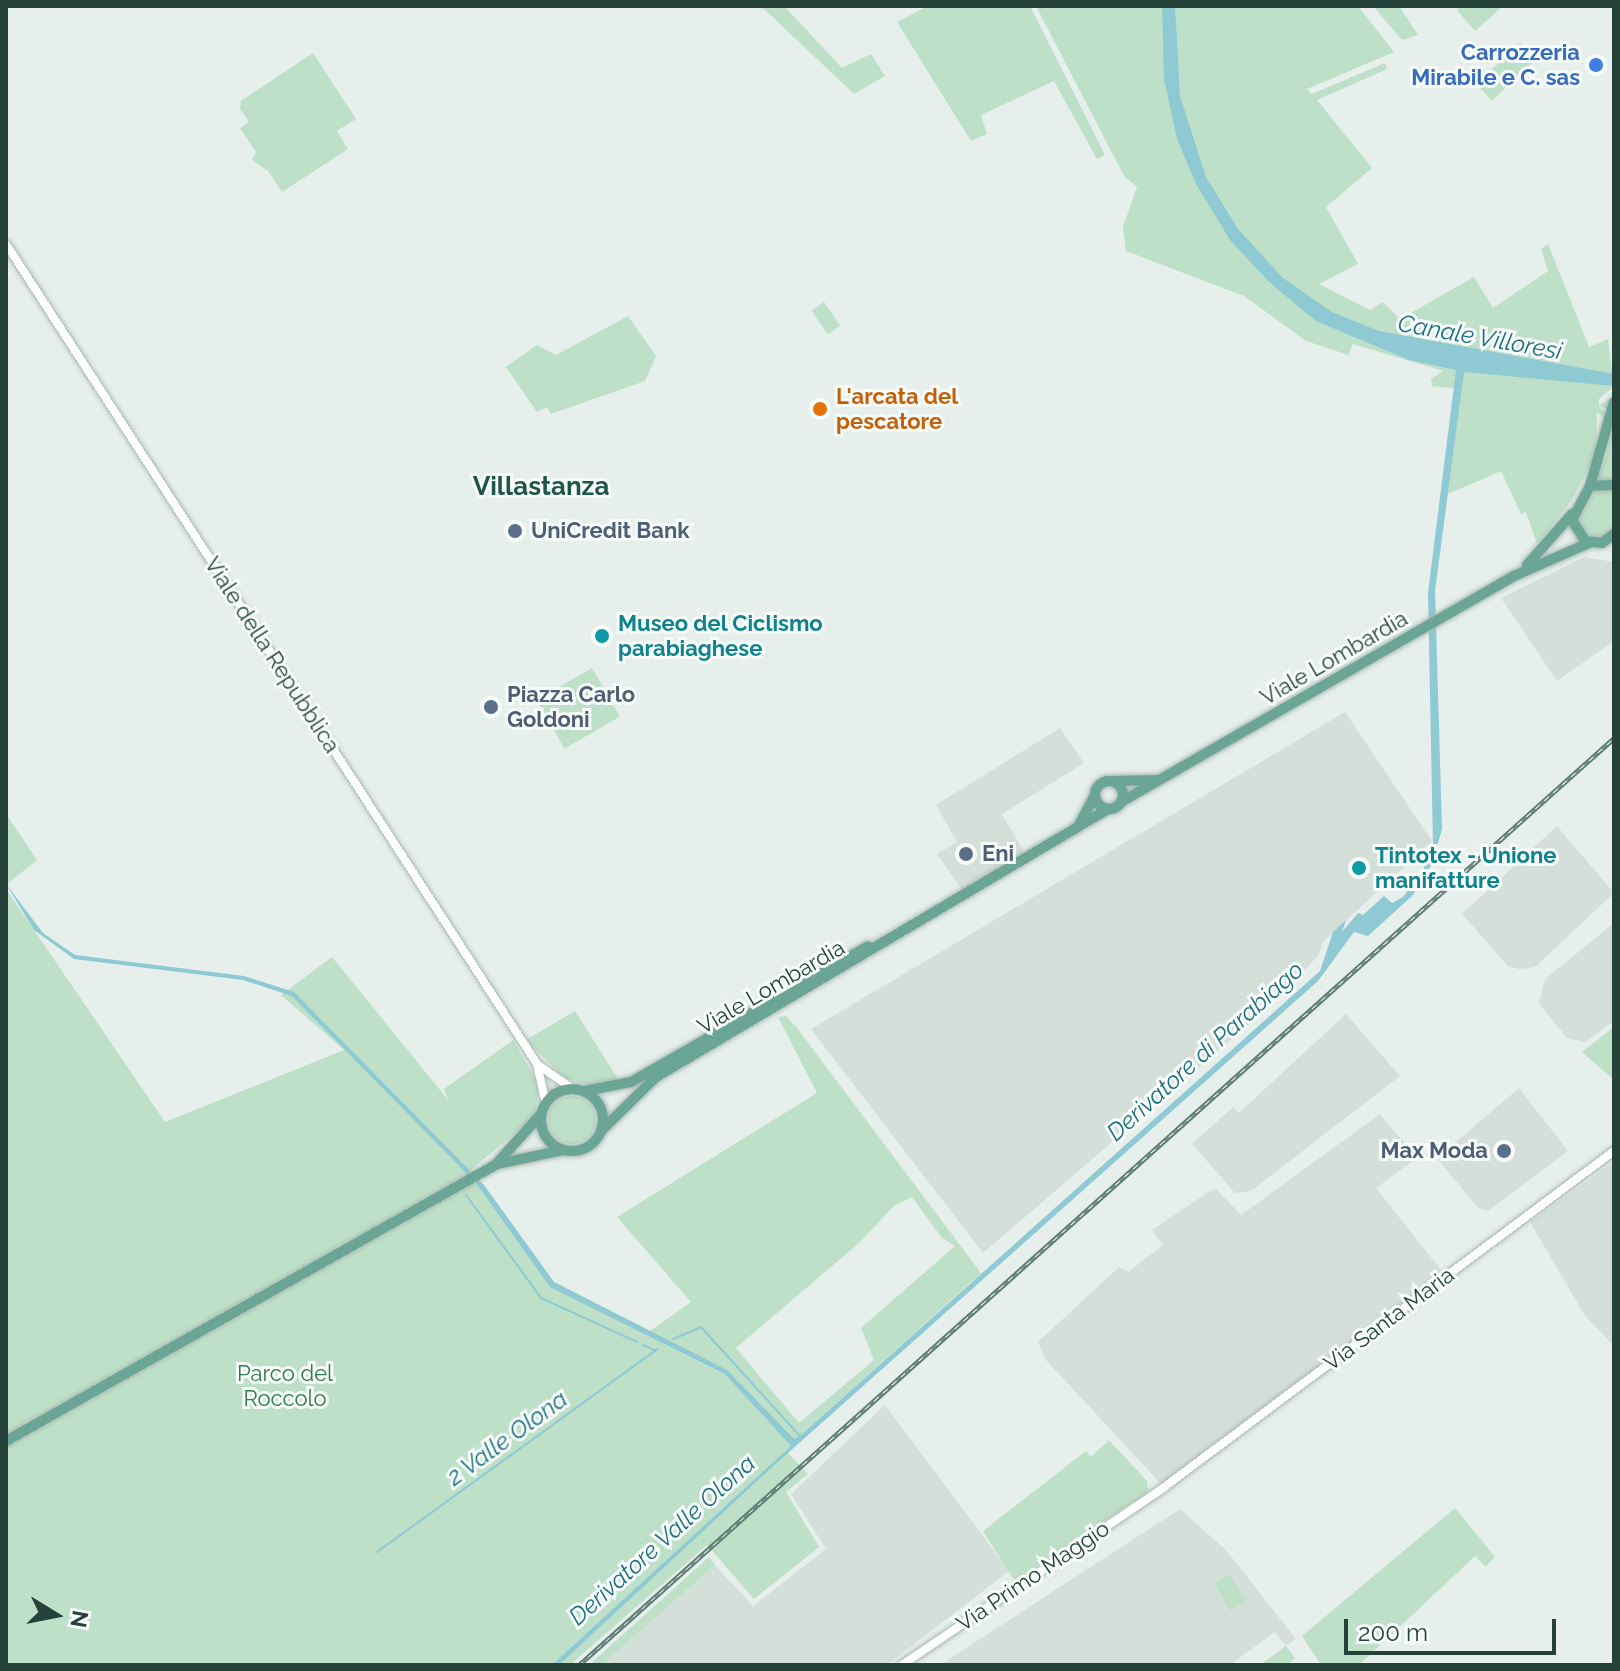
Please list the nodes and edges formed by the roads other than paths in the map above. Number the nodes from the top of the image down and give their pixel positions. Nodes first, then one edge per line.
1 (6, 244) edge
2 (1614, 402) edge
3 (1614, 485) edge
4 (1590, 486) junction
5 (1574, 512) junction
6 (1614, 534) edge
7 (1594, 543) junction
8 (1614, 550) edge
9 (1514, 576) junction
10 (1174, 774) junction
11 (1114, 781) junction
12 (1095, 795) junction
13 (1121, 802) junction
14 (1108, 809) junction
15 (1065, 837) junction
16 (972, 890) junction
17 (537, 1064) junction
18 (579, 1090) junction
19 (544, 1108) junction
20 (601, 1131) junction
21 (563, 1150) junction
22 (1614, 1151) edge
23 (497, 1164) junction
24 (6, 1441) edge
25 (1163, 1488) joint
26 (902, 1665) edge

1 - 17 street, Viale della Repubblica
2 - 4 main road, Viale Lombardia
3 - 4 main road
4 - 5 main road, Viale Lombardia
5 - 7 main road
5 - 9 main road, Viale Lombardia
6 - 7 main road, Viale Lombardia
7 - 8 main road
7 - 9 main road, Viale Lombardia
9 - 10 main road, Viale Lombardia
10 - 11 main road, Viale Lombardia
10 - 13 main road, Viale Lombardia
11 - 12 main road, Viale Lombardia
11 - 13 main road
12 - 14 main road
12 - 15 main road, Viale Lombardia
13 - 14 main road, Viale Lombardia
14 - 15 main road, Viale Lombardia
15 - 16 main road, Viale Lombardia
16 - 18 main road, Viale Lombardia
16 - 20 main road, Viale Lombardia
17 - 18 street
17 - 19 street
18 - 19 main road
18 - 20 main road
19 - 21 main road
19 - 23 main road
20 - 21 main road
21 - 23 main road
22 - 25 street, Via Santa Maria
23 - 24 main road
25 - 26 street, Via Primo Maggio

